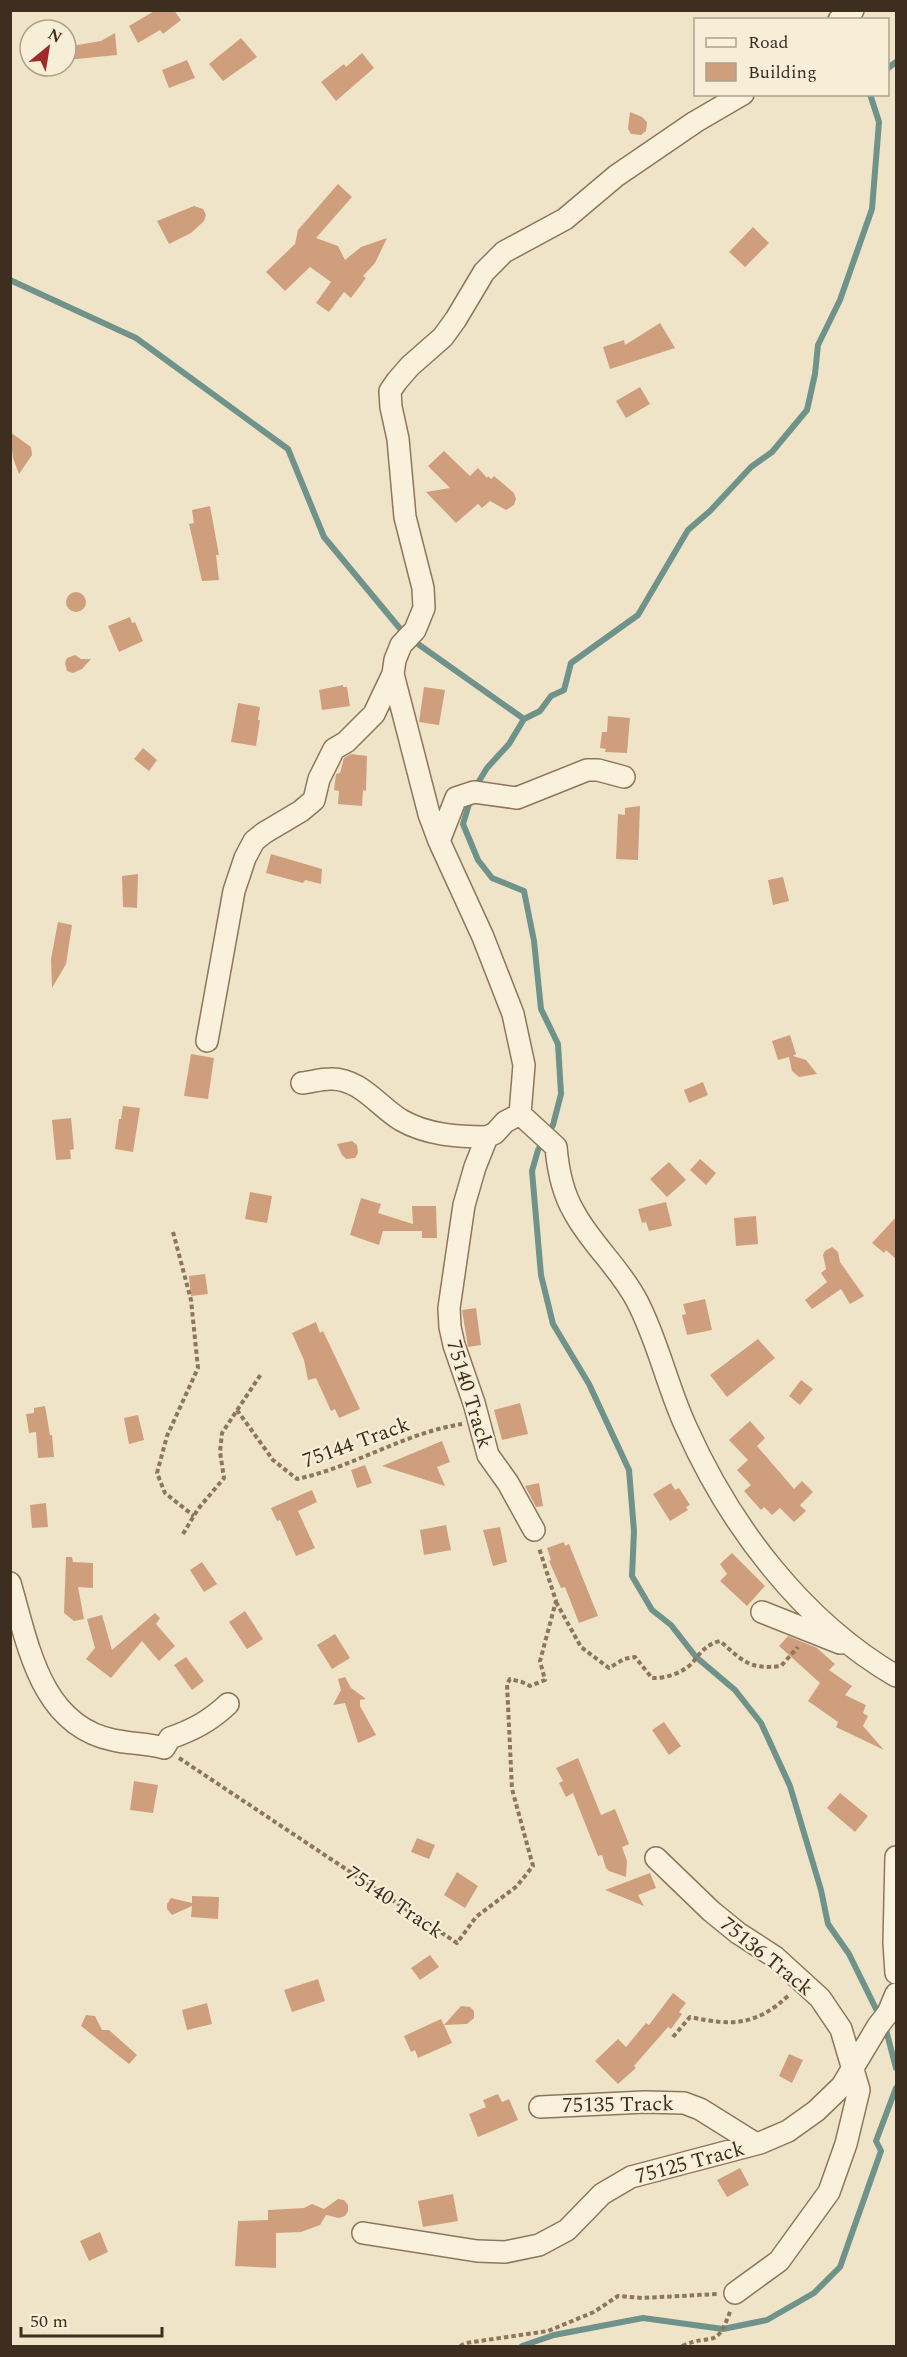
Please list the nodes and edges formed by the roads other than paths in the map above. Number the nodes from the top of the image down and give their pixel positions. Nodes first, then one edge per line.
1 (740, 96) edge
2 (393, 674) junction
3 (624, 777) dead end
4 (439, 841) junction
5 (207, 1041) dead end
6 (302, 1083) dead end
7 (520, 1114) junction
8 (487, 1137) junction
9 (534, 1530) road end
10 (10, 1583) edge
11 (762, 1612) dead end
12 (862, 1653) junction
13 (897, 1676) edge
14 (228, 1704) dead end
15 (897, 1857) edge
16 (656, 1858) dead end
17 (895, 1944) edge
18 (897, 1973) edge
19 (887, 2011) edge
20 (854, 2069) junction
21 (540, 2107) dead end
22 (756, 2144) junction
23 (363, 2233) dead end
24 (735, 2293) road end

1 - 2 street
2 - 4 street
2 - 5 street
3 - 4 street
4 - 7 street
6 - 8 street
7 - 8 street
7 - 12 street
8 - 9 street, 75140 Track
10 - 14 street
11 - 12 street
12 - 13 street
15 - 17 street
16 - 20 street, 75136 Track
17 - 18 street
19 - 20 street, 75125 Track
20 - 22 street, 75125 Track
20 - 24 street, 75136 Track
21 - 22 street, 75135 Track
22 - 23 street, 75125 Track

